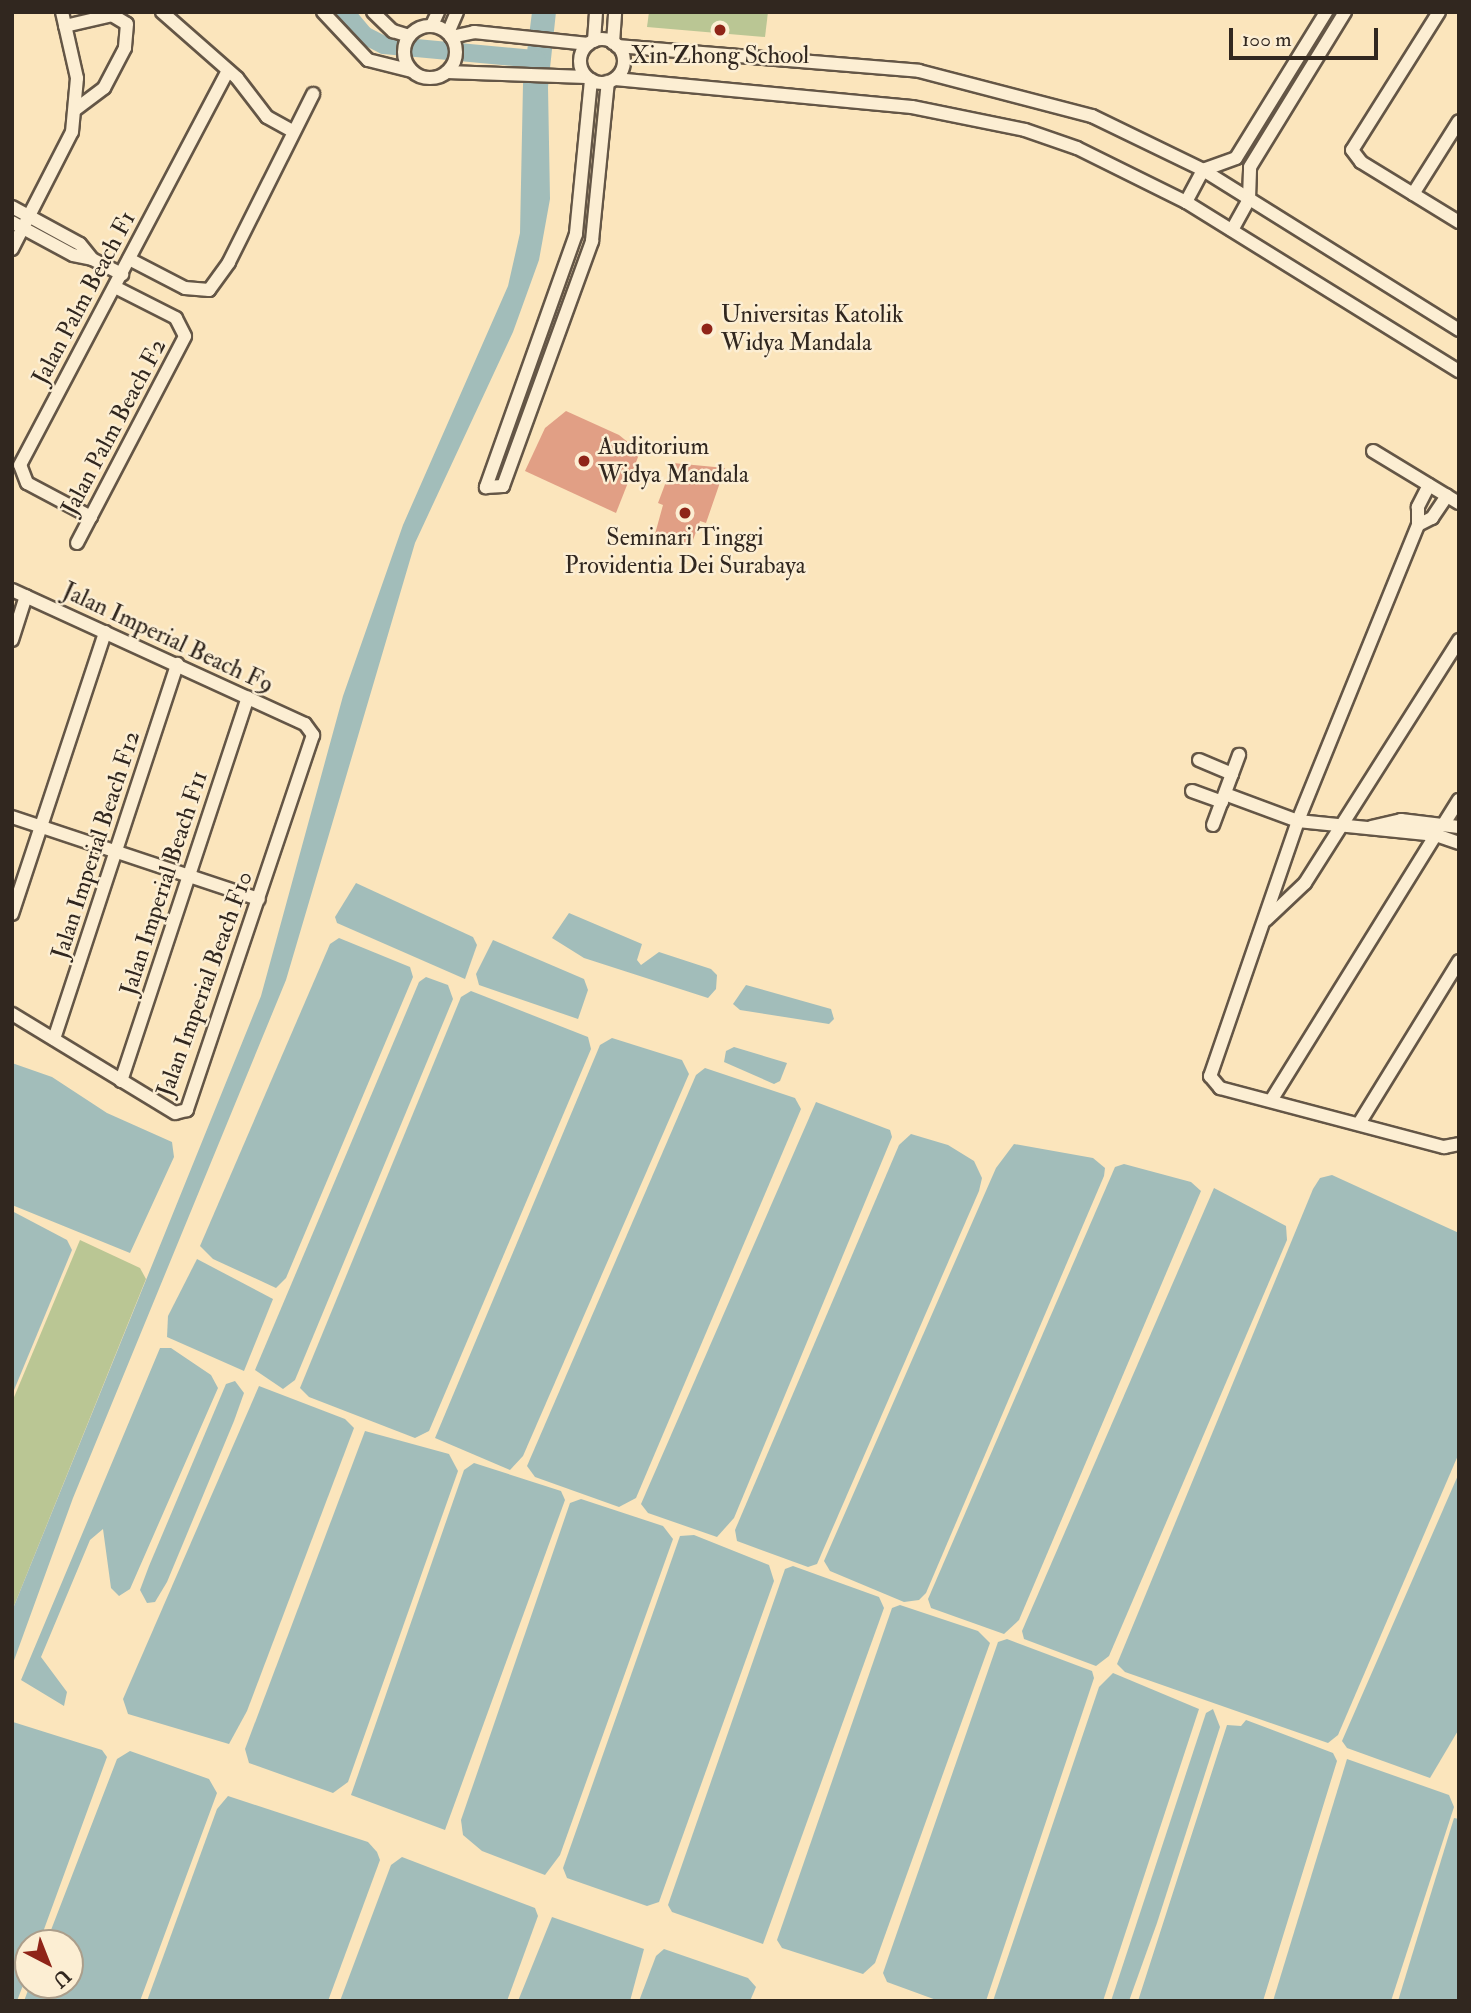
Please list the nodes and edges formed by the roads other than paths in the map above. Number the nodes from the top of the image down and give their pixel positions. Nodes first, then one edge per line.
1 (62, 12) edge
2 (162, 12) edge
3 (323, 12) edge
4 (373, 12) edge
5 (438, 12) edge
6 (457, 12) edge
7 (596, 12) edge
8 (615, 12) edge
9 (1326, 12) edge
10 (1345, 12) edge
11 (1438, 12) edge
12 (432, 25) junction
13 (65, 26) junction
14 (449, 35) junction
15 (409, 36) junction
16 (591, 43) junction
17 (615, 44) junction
18 (228, 70) junction
19 (412, 71) junction
20 (447, 72) junction
21 (588, 79) junction
22 (612, 80) junction
23 (313, 94) dead end
24 (76, 109) junction
25 (1459, 121) edge
26 (292, 131) junction
27 (1236, 158) junction
28 (1250, 167) junction
29 (1203, 170) junction
30 (1413, 194) junction
31 (1249, 199) junction
32 (1186, 202) junction
33 (12, 207) edge
34 (22, 222) edge
35 (1459, 222) edge
36 (1232, 230) junction
37 (12, 249) edge
38 (129, 259) junction
39 (122, 274) junction
40 (115, 287) junction
41 (551, 306) junction
42 (566, 311) junction
43 (1459, 330) edge
44 (1459, 371) edge
45 (1373, 452) dead end
46 (1429, 485) junction
47 (1447, 496) junction
48 (1459, 503) edge
49 (91, 517) junction
50 (1418, 525) junction
51 (77, 543) dead end
52 (12, 590) edge
53 (26, 596) junction
54 (105, 632) junction
55 (12, 640) edge
56 (1459, 640) edge
57 (177, 664) junction
58 (248, 698) junction
59 (305, 724) joint
60 (1239, 755) dead end
61 (1199, 760) dead end
62 (1232, 774) junction
63 (1192, 791) dead end
64 (1223, 798) junction
65 (1459, 800) edge
66 (12, 817) edge
67 (1298, 821) junction
68 (1445, 822) junction
69 (1213, 825) dead end
70 (1343, 825) junction
71 (40, 827) junction
72 (1371, 827) junction
73 (1459, 827) edge
74 (1436, 835) junction
75 (1459, 843) edge
76 (116, 852) junction
77 (189, 876) junction
78 (259, 899) junction
79 (12, 914) edge
80 (1266, 920) junction
81 (1459, 961) edge
82 (12, 1014) edge
83 (54, 1039) junction
84 (121, 1081) junction
85 (1272, 1100) junction
86 (1360, 1122) junction
87 (1459, 1144) edge

1 - 13 street
2 - 18 street
3 - 19 street
4 - 15 street
5 - 12 street
6 - 14 street
7 - 16 street
8 - 17 street
9 - 27 street
10 - 28 street
11 - 30 street
12 - 14 street
12 - 15 street
13 - 24 street
13 - 24 street
14 - 16 street
14 - 20 street
15 - 19 street
16 - 17 street
16 - 21 street
17 - 22 street
17 - 29 street
18 - 26 street
18 - 38 street, Jalan Palm Beach F1
19 - 20 street
20 - 21 street
21 - 22 street
21 - 41 street
22 - 32 street
22 - 42 street
23 - 26 street
24 - 34 street
25 - 30 street
26 - 38 street
27 - 28 street
27 - 29 street
28 - 31 street
29 - 31 street
29 - 32 street
30 - 35 street
31 - 36 street
31 - 43 street
32 - 36 street
33 - 34 street
34 - 37 street
34 - 39 street
36 - 44 street
38 - 39 street, Jalan Palm Beach F1
39 - 40 street, Jalan Palm Beach F1
40 - 49 street, Jalan Palm Beach F2
40 - 49 street, Jalan Palm Beach F1
41 - 42 street
41 - 42 street
45 - 46 street
46 - 47 street
46 - 50 street
47 - 48 street
47 - 50 street
49 - 51 street, Jalan Palm Beach F2
50 - 67 street
52 - 53 street, Jalan Imperial Beach F9
53 - 54 street, Jalan Imperial Beach F9
53 - 55 street
54 - 57 street, Jalan Imperial Beach F9
54 - 71 street
56 - 70 street
57 - 58 street, Jalan Imperial Beach F9
57 - 76 street, Jalan Imperial Beach F12
58 - 59 street, Jalan Imperial Beach F9
58 - 77 street, Jalan Imperial Beach F11
59 - 78 street, Jalan Imperial Beach F10
60 - 62 street
61 - 62 street
62 - 64 street
63 - 64 street
64 - 67 street
64 - 69 street
65 - 68 street
66 - 71 street
67 - 70 street
67 - 80 street
68 - 72 street
68 - 73 street
70 - 72 street
70 - 80 street
71 - 76 street
71 - 79 street
72 - 74 street
74 - 75 street
74 - 85 street
76 - 77 street
76 - 83 street, Jalan Imperial Beach F12
77 - 78 street
77 - 84 street, Jalan Imperial Beach F11
78 - 84 street, Jalan Imperial Beach F10
80 - 85 street
81 - 86 street
82 - 83 street, Jalan Imperial Beach F10
83 - 84 street, Jalan Imperial Beach F10
85 - 86 street
86 - 87 street

